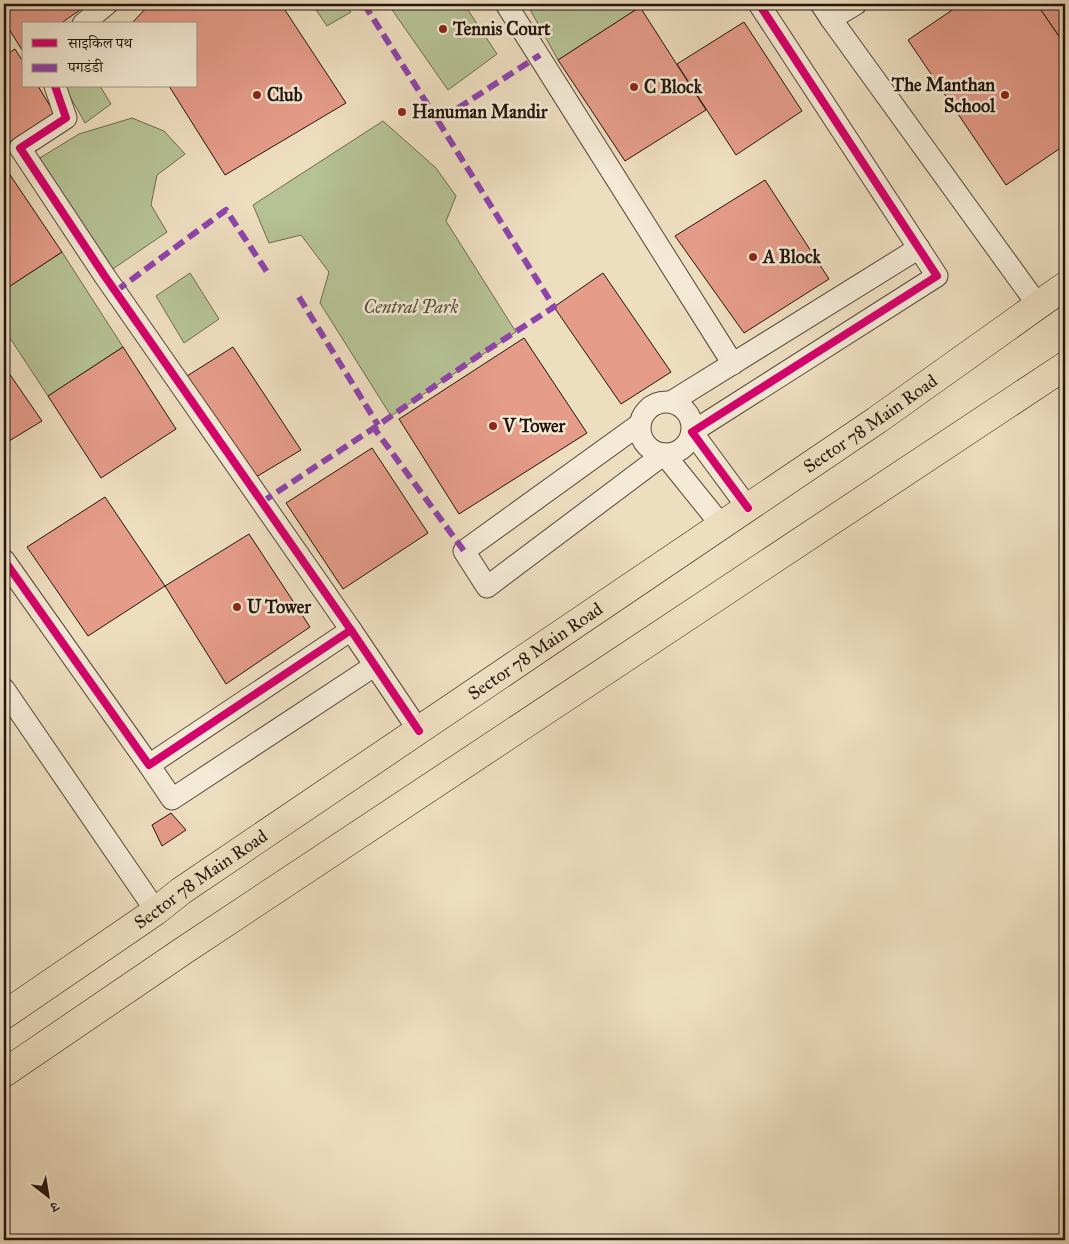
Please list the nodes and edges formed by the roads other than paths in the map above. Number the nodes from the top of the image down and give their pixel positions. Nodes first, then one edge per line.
1 (108, 4) edge
2 (506, 4) edge
3 (759, 4) edge
4 (856, 4) edge
5 (826, 11) edge
6 (86, 22) edge
7 (56, 88) edge
8 (919, 248) junction
9 (1065, 286) edge
10 (1037, 304) junction
11 (733, 364) junction
12 (1065, 366) edge
13 (671, 402) junction
14 (640, 424) junction
15 (692, 432) junction
16 (664, 454) junction
17 (748, 508) junction
18 (722, 526) junction
19 (4, 560) edge
20 (351, 630) junction
21 (374, 666) junction
22 (4, 690) edge
23 (419, 731) junction
24 (149, 765) junction
25 (156, 911) junction
26 (4, 1015) edge
27 (4, 1073) edge

1 - 6 street
2 - 11 street
3 - 8 street
4 - 5 street
5 - 10 street
7 - 20 street
8 - 11 street
8 - 15 street
9 - 10 main road, Sector 78 Main Road
10 - 17 main road, Sector 78 Main Road
11 - 13 street
12 - 27 main road
13 - 14 street
13 - 15 street
14 - 16 street
14 - 16 street
15 - 16 street
15 - 17 street
16 - 18 street
17 - 18 main road, Sector 78 Main Road
18 - 23 main road, Sector 78 Main Road
19 - 24 street
20 - 21 street
20 - 24 street
21 - 23 street
21 - 24 street
22 - 25 street
23 - 25 main road, Sector 78 Main Road
25 - 26 main road, Sector 78 Main Road

